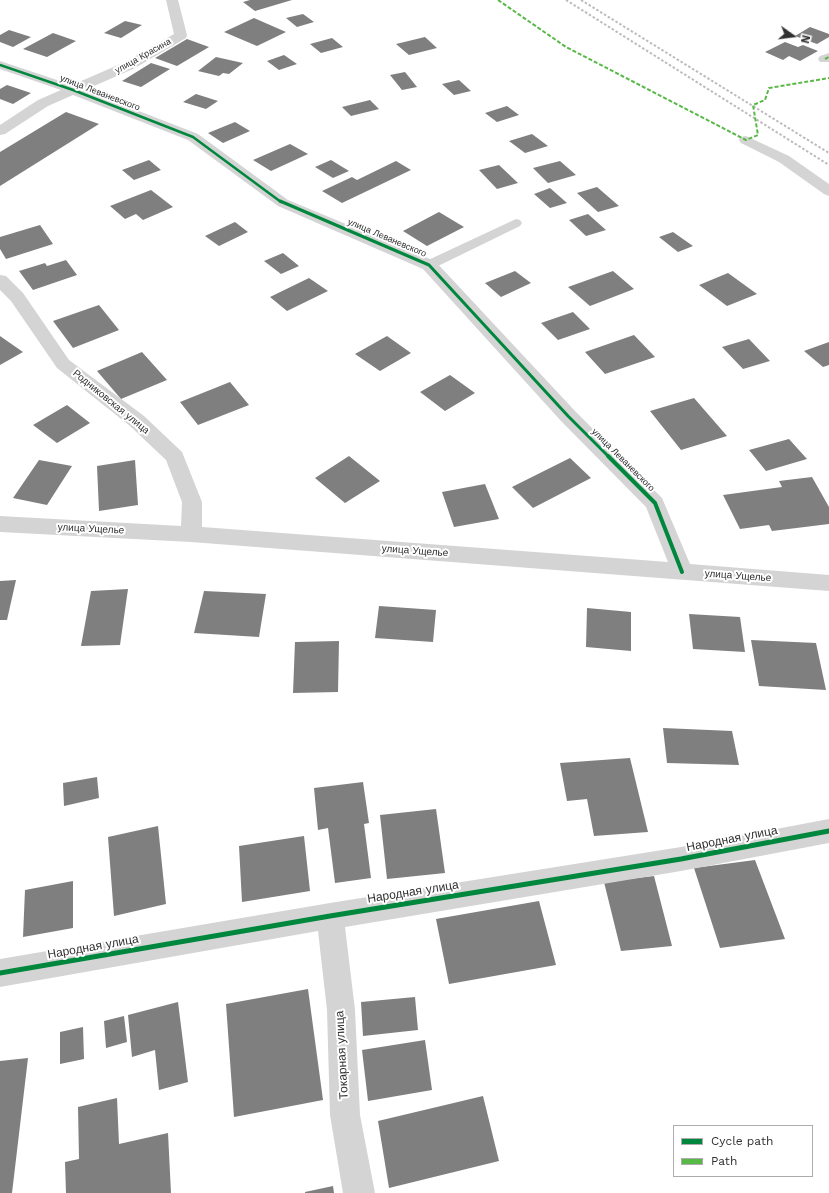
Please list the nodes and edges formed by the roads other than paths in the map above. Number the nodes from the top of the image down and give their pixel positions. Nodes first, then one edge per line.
1 (172, 0) edge
2 (0, 65) edge
3 (73, 90) junction
4 (0, 131) edge
5 (746, 140) dead end
6 (829, 191) edge
7 (516, 223) dead end
8 (429, 265) junction
9 (0, 280) edge
10 (0, 524) edge
11 (191, 534) junction
12 (682, 572) junction
13 (829, 583) edge
14 (829, 831) edge
15 (330, 916) junction
16 (0, 973) edge
17 (359, 1193) edge

1 - 3 street, улица Красина
2 - 3 street, улица Леваневского
3 - 4 street, улица Красина
3 - 8 street, улица Леваневского
5 - 6 street
7 - 8 lane
8 - 12 street, улица Леваневского
9 - 11 street, Родниковская улица
10 - 11 street, улица Ущелье
11 - 12 street, улица Ущелье
12 - 13 street, улица Ущелье
14 - 15 street, Народная улица
15 - 16 street, Народная улица
15 - 17 street, Токарная улица

